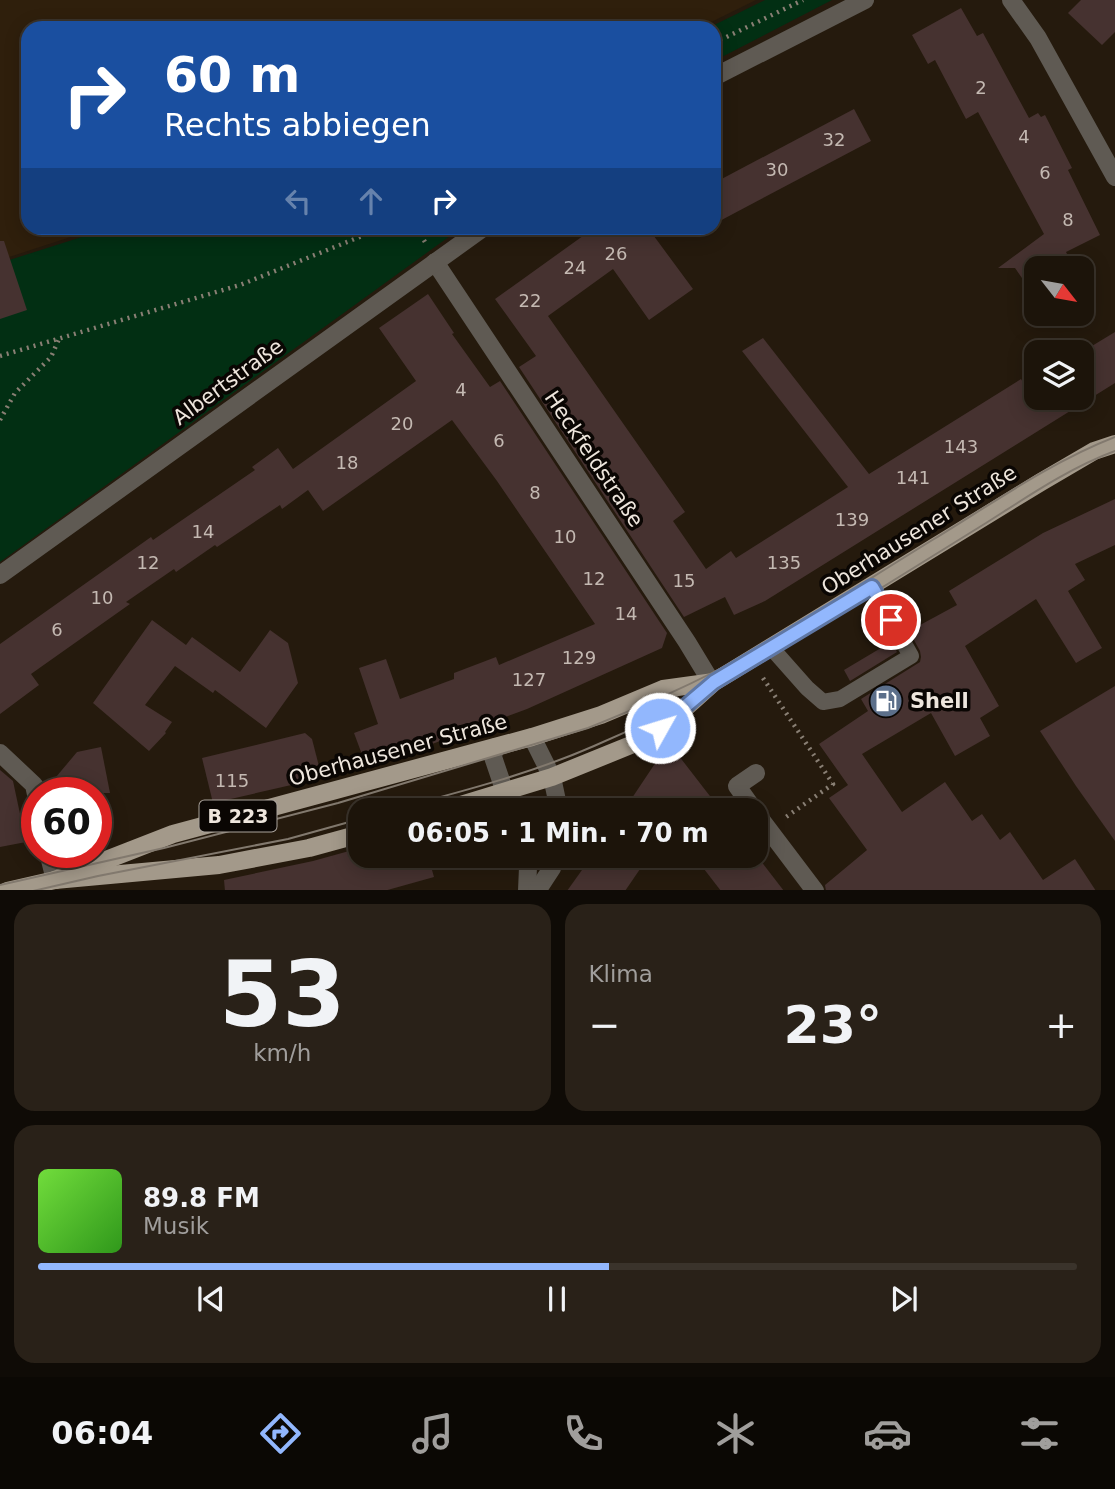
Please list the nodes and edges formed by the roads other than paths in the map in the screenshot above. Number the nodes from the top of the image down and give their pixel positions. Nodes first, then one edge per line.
1 (865, 0) edge
2 (1011, 0) edge
3 (721, 73) edge
4 (1115, 177) edge
5 (473, 235) edge
6 (435, 262) junction
7 (1115, 444) edge
8 (0, 575) edge
9 (872, 587) junction
10 (772, 647) junction
11 (714, 682) junction
12 (532, 737) junction
13 (495, 747) junction
14 (0, 753) edge
15 (756, 772) dead end
16 (26, 777) edge
17 (552, 777) junction
18 (505, 791) junction
19 (483, 798) edge
20 (508, 798) edge
21 (556, 798) edge
22 (746, 798) edge
23 (768, 829) edge
24 (348, 837) edge
25 (52, 868) edge
26 (528, 868) edge
27 (552, 868) edge
28 (55, 880) junction
29 (11, 890) edge
30 (527, 890) edge
31 (538, 890) edge
32 (814, 890) edge

1 - 3 street
2 - 4 street
5 - 6 street, Albertstraße
6 - 8 street, Albertstraße
6 - 11 street, Heckfeldstraße
7 - 9 main road, Oberhausener Straße / B 223
9 - 10 main road, Oberhausener Straße / B 223
9 - 10 lane
10 - 11 main road, Oberhausener Straße / B 223
11 - 12 main road, Oberhausener Straße / B 223
11 - 17 main road, Oberhausener Straße / B 223
12 - 13 main road, Oberhausener Straße / B 223
12 - 17 street
13 - 18 street
13 - 28 main road, Oberhausener Straße / B 223
14 - 16 street
15 - 22 street
17 - 18 main road, Oberhausener Straße / B 223
17 - 21 street
18 - 19 main road, Oberhausener Straße / B 223
18 - 20 street
23 - 32 street
24 - 28 main road, Oberhausener Straße / B 223
25 - 28 street
26 - 30 street
27 - 31 street
28 - 29 main road, Oberhausener Straße / B 223

